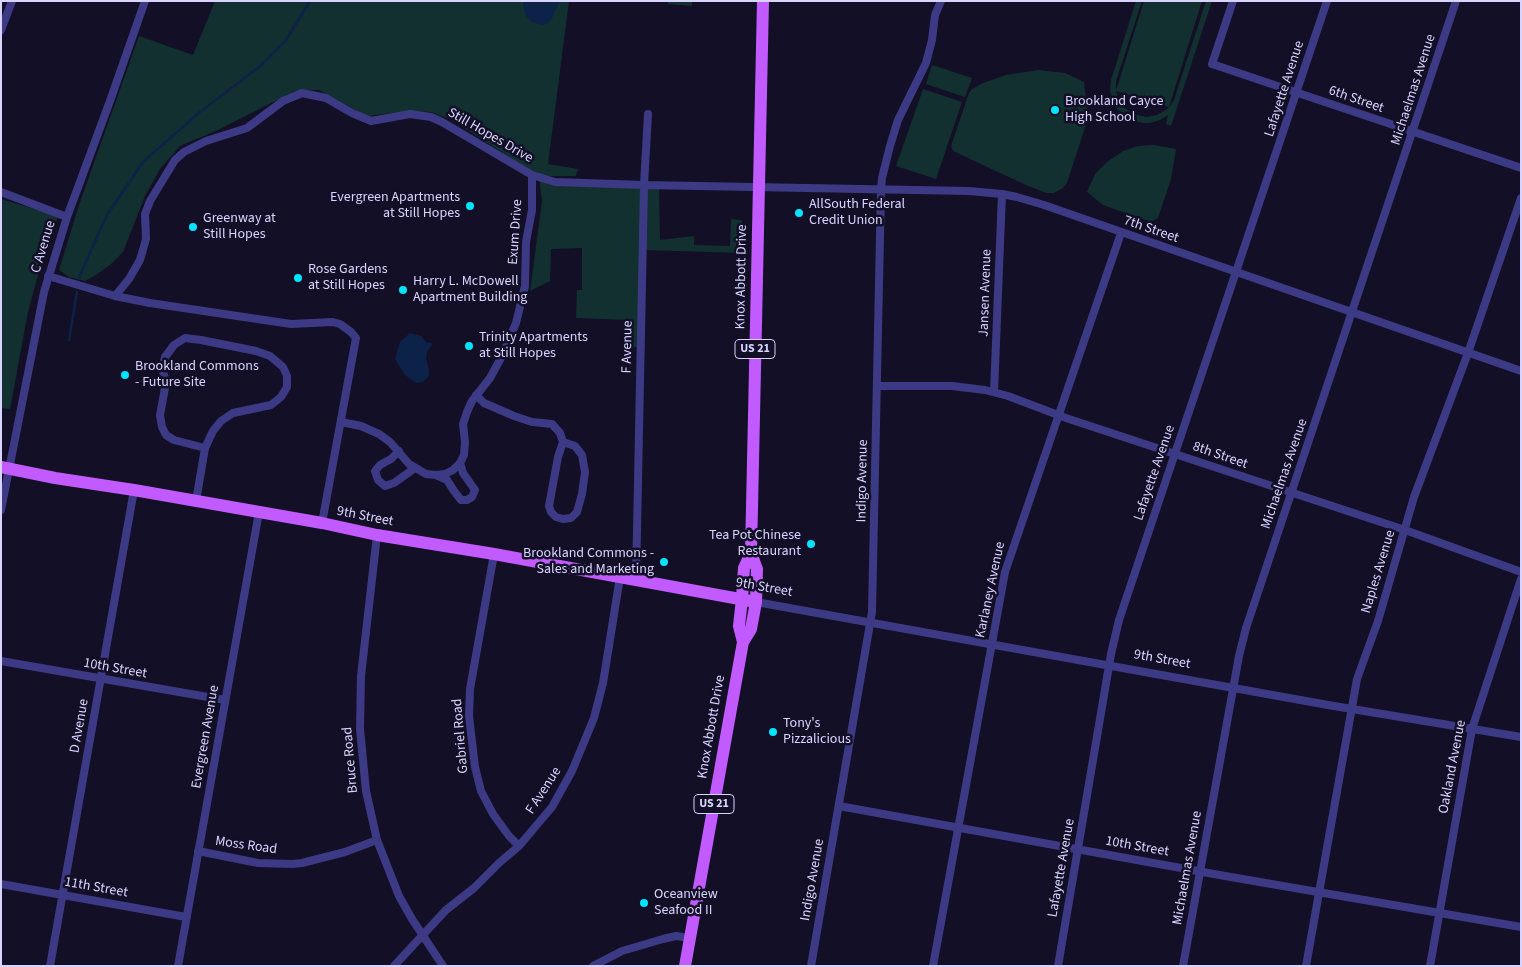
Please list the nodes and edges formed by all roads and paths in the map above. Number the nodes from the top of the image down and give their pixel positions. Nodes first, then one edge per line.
1 (12, 1) edge
2 (145, 1) edge
3 (763, 1) edge
4 (941, 1) edge
5 (1233, 1) edge
6 (1327, 1) edge
7 (1456, 1) edge
8 (1, 30) edge
9 (1297, 93) junction
10 (648, 114) dead end
11 (1413, 132) junction
12 (1521, 168) edge
13 (532, 175) junction
14 (644, 186) junction
15 (759, 186) junction
16 (881, 189) junction
17 (1, 192) edge
18 (1002, 194) junction
19 (1521, 198) edge
20 (67, 217) junction
21 (1121, 232) junction
22 (1236, 273) junction
23 (48, 276) junction
24 (115, 296) junction
25 (1352, 313) junction
26 (1468, 353) junction
27 (1521, 371) edge
28 (878, 386) junction
29 (994, 392) junction
30 (476, 395) junction
31 (1058, 414) junction
32 (341, 422) junction
33 (563, 442) junction
34 (205, 448) junction
35 (399, 451) junction
36 (1175, 454) junction
37 (460, 463) junction
38 (6, 468) edge
39 (415, 468) junction
40 (436, 475) junction
41 (134, 490) junction
42 (1292, 493) junction
43 (196, 501) junction
44 (1, 510) edge
45 (259, 512) junction
46 (322, 524) junction
47 (1405, 530) junction
48 (377, 535) junction
49 (751, 553) junction
50 (494, 554) junction
51 (1521, 572) edge
52 (620, 577) junction
53 (1521, 579) edge
54 (636, 580) junction
55 (742, 599) junction
56 (756, 602) junction
57 (871, 622) junction
58 (742, 642) junction
59 (992, 644) junction
60 (1, 661) edge
61 (1110, 665) junction
62 (101, 679) junction
63 (1233, 688) junction
64 (225, 700) junction
65 (1351, 708) junction
66 (1472, 729) junction
67 (1521, 737) edge
68 (838, 806) junction
69 (958, 827) junction
70 (378, 840) junction
71 (519, 846) junction
72 (1078, 849) junction
73 (198, 851) junction
74 (1200, 872) junction
75 (1, 884) edge
76 (1320, 892) junction
77 (62, 895) junction
78 (1440, 913) junction
79 (186, 917) junction
80 (1521, 927) edge
81 (423, 935) junction
82 (690, 938) junction
83 (50, 966) edge
84 (178, 966) edge
85 (394, 966) edge
86 (443, 966) edge
87 (593, 966) edge
88 (686, 966) edge
89 (811, 966) edge
90 (933, 966) edge
91 (1058, 966) edge
92 (1183, 966) edge
93 (1306, 966) edge
94 (1430, 966) edge

1 - 8 street
2 - 20 street, C Avenue
3 - 15 main road, Knox Abbott Drive / US 21
4 - 16 street, Indigo Avenue
5 - 9 street, 6th Street
6 - 9 street, Lafayette Avenue
7 - 11 street, Michaelmas Avenue
9 - 11 street, 6th Street
9 - 22 street, Lafayette Avenue
10 - 14 street, F Avenue
11 - 12 street, 6th Street
11 - 25 street, Michaelmas Avenue
13 - 14 street, Still Hopes Drive
13 - 24 street, Still Hopes Drive
13 - 30 street, Exum Drive
14 - 15 street, Still Hopes Drive
14 - 54 street, F Avenue
15 - 16 street, 7th Street
15 - 49 main road, Knox Abbott Drive / US 21
16 - 18 street, 7th Street
16 - 28 street, Indigo Avenue
17 - 20 street
18 - 21 street, 7th Street
18 - 29 street, Jansen Avenue
19 - 26 street, Naples Avenue
20 - 23 street, C Avenue
21 - 22 street, 7th Street
21 - 31 street, Karlaney Avenue
22 - 25 street, 7th Street
22 - 36 street, Lafayette Avenue
23 - 24 street
23 - 38 street, C Avenue
24 - 32 street
25 - 26 street, 7th Street
25 - 42 street, Michaelmas Avenue
26 - 27 street, 7th Street
26 - 47 street, Naples Avenue
28 - 29 street, 8th Street
28 - 57 street, Indigo Avenue
29 - 31 street, 8th Street
30 - 33 street
30 - 37 street, Exum Drive
31 - 36 street, 8th Street
31 - 59 street, Karlaney Avenue
32 - 35 street
32 - 46 street
33 - 33 street
34 - 34 street
34 - 43 street
35 - 39 street
35 - 39 street
36 - 42 street, 8th Street
36 - 61 street, Lafayette Avenue
37 - 40 street
37 - 40 street
38 - 41 main road, 9th Street
38 - 44 street, C Avenue
39 - 40 street
41 - 43 main road, 9th Street
41 - 62 street, D Avenue
42 - 47 street, 8th Street
42 - 63 street, Michaelmas Avenue
43 - 45 main road, 9th Street
45 - 46 main road, 9th Street
45 - 64 street, Evergreen Avenue
46 - 48 main road, 9th Street
47 - 51 street, 8th Street
47 - 65 street, Naples Avenue
48 - 50 main road, 9th Street
48 - 70 street, Bruce Road
49 - 55 main road, Knox Abbott Drive / US 21
49 - 56 main road, Knox Abbott Drive / US 21
50 - 52 main road, 9th Street
50 - 71 street, Gabriel Road
52 - 54 main road, 9th Street
52 - 71 street, F Avenue
53 - 66 street, Oakland Avenue
54 - 55 main road, 9th Street
55 - 56 main road, 9th Street
55 - 58 main road, Knox Abbott Drive / US 21
56 - 57 street, 9th Street
56 - 58 main road, Knox Abbott Drive / US 21
57 - 59 street, 9th Street
57 - 68 street, Indigo Avenue
58 - 82 main road, Knox Abbott Drive / US 21
59 - 61 street, 9th Street
59 - 69 street, Karlaney Avenue
60 - 62 street, 10th Street
61 - 63 street, 9th Street
61 - 72 street, Lafayette Avenue
62 - 64 street, 10th Street
62 - 77 street, D Avenue
63 - 65 street, 9th Street
63 - 74 street, Michaelmas Avenue
64 - 73 street, Evergreen Avenue
65 - 66 street, 9th Street
65 - 76 street, Naples Avenue
66 - 67 street, 9th Street
66 - 78 street, Oakland Avenue
68 - 69 street, 10th Street
68 - 89 street, Indigo Avenue
69 - 72 street, 10th Street
69 - 90 street, Karlaney Avenue
70 - 73 street, Moss Road
70 - 81 street, Bruce Road
71 - 81 street, F Avenue
72 - 74 street, 10th Street
72 - 91 street, Lafayette Avenue
73 - 79 street, Evergreen Avenue
74 - 76 street, 10th Street
74 - 92 street, Michaelmas Avenue
75 - 77 street, 11th Street
76 - 78 street, 10th Street
76 - 93 street, Naples Avenue
77 - 79 street, 11th Street
77 - 83 street, D Avenue
78 - 80 street, 10th Street
78 - 94 street, Oakland Avenue
79 - 84 street, Evergreen Avenue
81 - 85 street, F Avenue
81 - 86 street, Bruce Road
82 - 87 street
82 - 88 main road, Knox Abbott Drive / US 21

